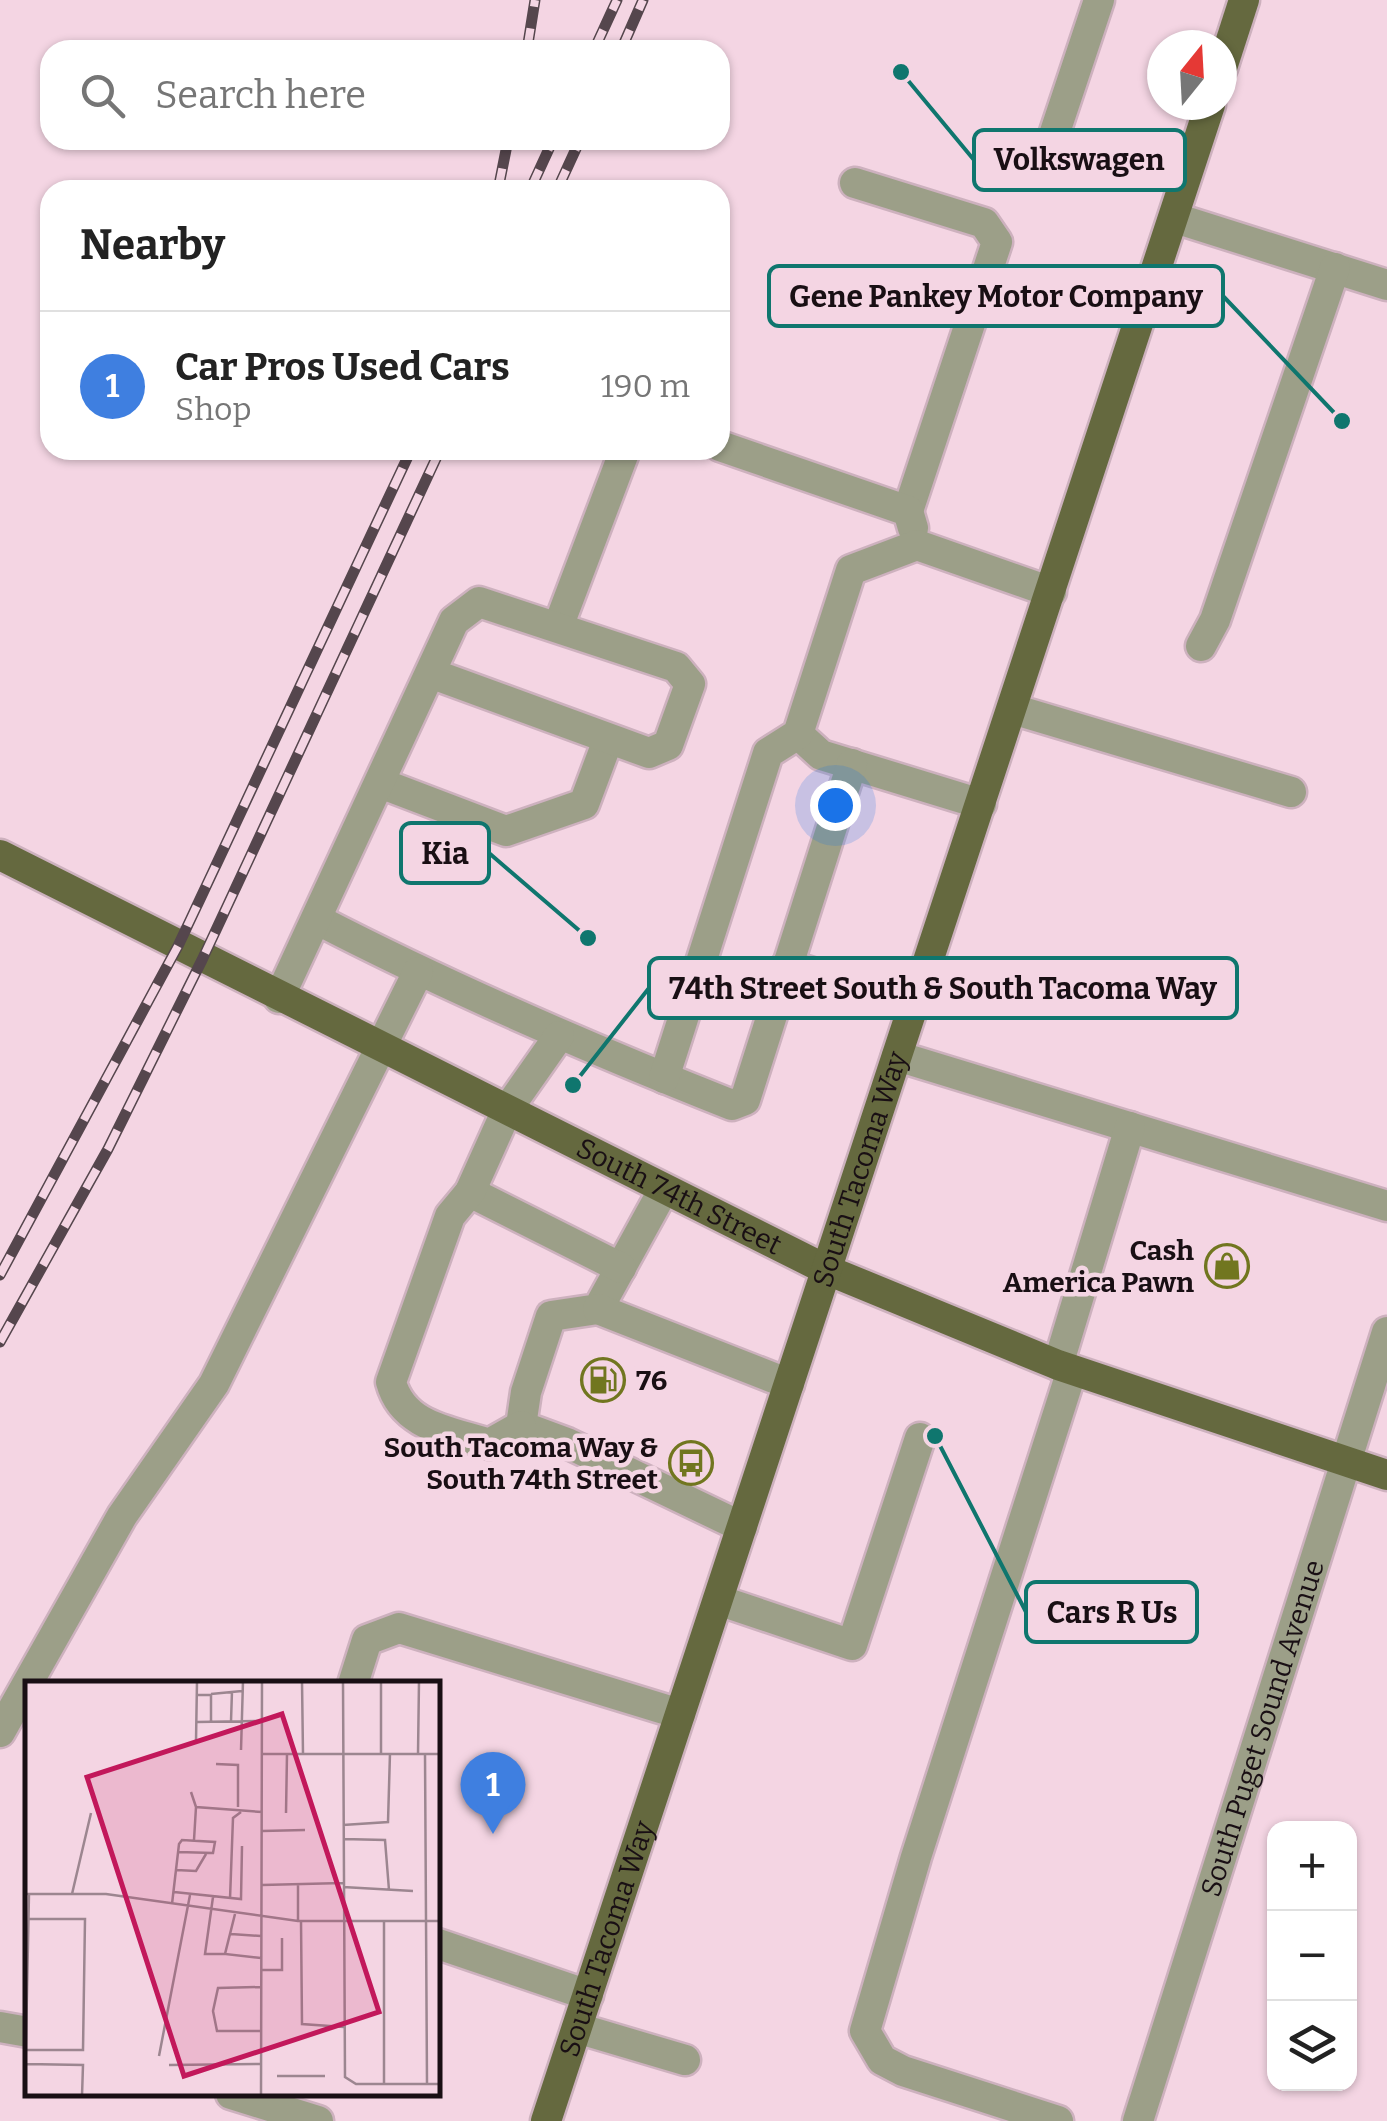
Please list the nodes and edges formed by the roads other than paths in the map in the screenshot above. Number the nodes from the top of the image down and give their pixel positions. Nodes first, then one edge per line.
1 (1099, 0) edge
2 (1239, 1) edge
3 (1232, 30) edge
4 (1205, 120) edge
5 (1049, 150) dead end
6 (855, 183) dead end
7 (1174, 218) junction
8 (1334, 268) junction
9 (1387, 285) edge
10 (730, 449) edge
11 (621, 460) edge
12 (908, 511) junction
13 (917, 545) junction
14 (1051, 592) junction
15 (558, 628) junction
16 (1201, 646) dead end
17 (430, 672) junction
18 (1012, 709) junction
19 (798, 734) junction
20 (608, 740) junction
21 (852, 764) junction
22 (380, 783) junction
23 (1291, 792) dead end
24 (981, 804) junction
25 (0, 855) edge
26 (318, 920) junction
27 (788, 966) junction
28 (418, 972) junction
29 (279, 998) junction
30 (914, 1005) junction
31 (559, 1036) junction
32 (380, 1047) junction
33 (897, 1056) junction
34 (664, 1078) junction
35 (506, 1110) junction
36 (1130, 1127) junction
37 (664, 1188) junction
38 (470, 1192) junction
39 (1387, 1206) edge
40 (620, 1268) junction
41 (827, 1270) junction
42 (598, 1309) junction
43 (1387, 1332) edge
44 (1065, 1367) junction
45 (790, 1384) junction
46 (520, 1426) junction
47 (920, 1438) dead end
48 (1345, 1462) junction
49 (1387, 1475) edge
50 (742, 1527) junction
51 (718, 1600) junction
52 (29, 1681) edge
53 (354, 1681) edge
54 (25, 1688) edge
55 (680, 1714) junction
56 (0, 1732) edge
57 (440, 1945) edge
58 (588, 1995) junction
59 (0, 2026) edge
60 (576, 2028) junction
61 (25, 2031) edge
62 (685, 2060) dead end
63 (237, 2096) edge
64 (318, 2121) edge
65 (546, 2121) edge
66 (1058, 2121) edge
67 (1138, 2121) edge

1 - 5 street
2 - 3 main road
4 - 7 main road, South Tacoma Way
6 - 12 street
7 - 8 street
7 - 14 main road, South Tacoma Way
8 - 9 street
8 - 16 street
10 - 12 street
11 - 15 street
12 - 13 street
13 - 14 street
13 - 19 street
14 - 18 main road, South Tacoma Way
15 - 17 street
15 - 20 street
17 - 20 street
17 - 22 street
18 - 23 street
18 - 24 main road, South Tacoma Way
19 - 21 street
19 - 34 street
20 - 22 street
21 - 24 street
21 - 27 street
22 - 26 street
24 - 30 main road, South Tacoma Way
25 - 29 main road, South 74th Street
26 - 28 street
26 - 29 street
27 - 30 street
27 - 34 street
28 - 31 street
28 - 32 street
29 - 32 main road, South 74th Street
30 - 33 main road, South Tacoma Way
31 - 34 street
31 - 35 street
32 - 35 main road, South 74th Street
32 - 52 street
33 - 36 street
33 - 41 main road, South Tacoma Way
35 - 37 main road, South 74th Street
35 - 38 street
36 - 39 street
36 - 44 street
37 - 40 street
37 - 41 main road, South 74th Street
38 - 40 street
38 - 46 street
40 - 42 street
41 - 44 main road, South 74th Street
41 - 45 main road, South Tacoma Way
42 - 45 street
42 - 46 street
43 - 48 street, South Puget Sound Avenue
44 - 48 main road, South 74th Street
44 - 66 street
45 - 50 main road, South Tacoma Way
46 - 50 street
47 - 51 street
48 - 49 main road, South 74th Street
48 - 67 street, South Puget Sound Avenue
50 - 51 main road, South Tacoma Way
51 - 55 main road, South Tacoma Way
53 - 55 street
54 - 56 street
55 - 58 main road, South Tacoma Way
57 - 58 street
58 - 60 main road, South Tacoma Way
59 - 61 street
60 - 62 street
60 - 65 main road, South Tacoma Way
63 - 64 street

